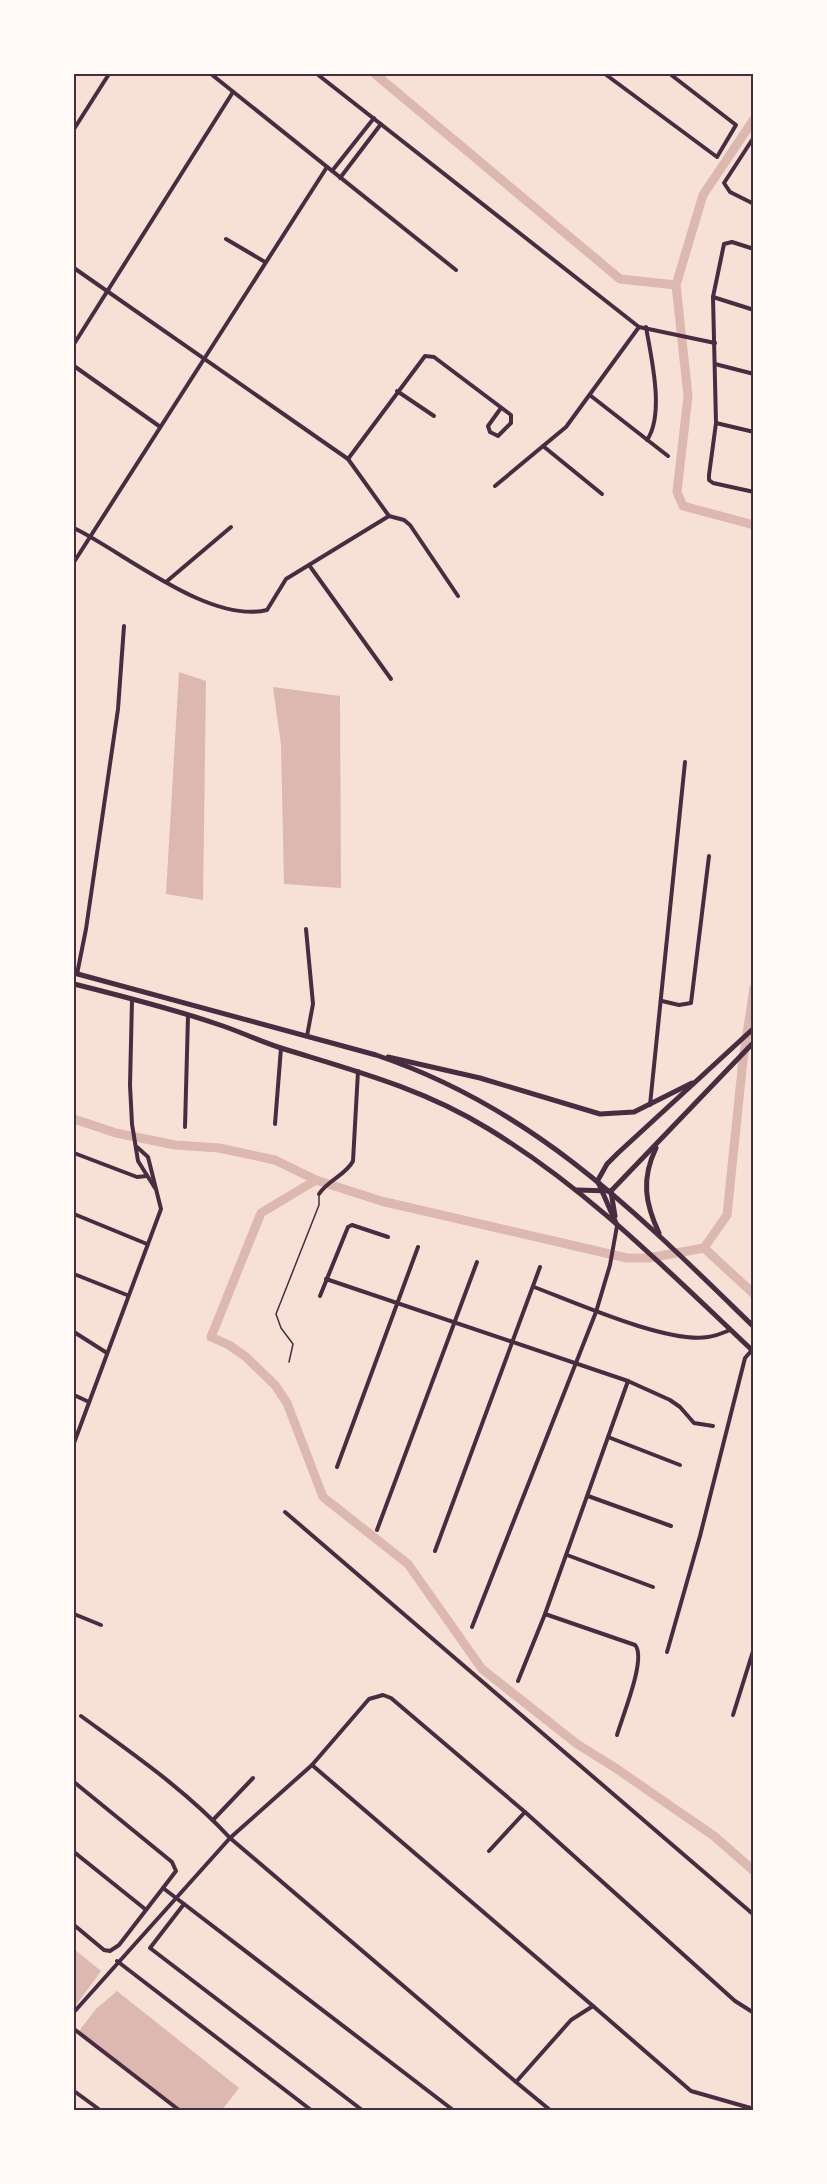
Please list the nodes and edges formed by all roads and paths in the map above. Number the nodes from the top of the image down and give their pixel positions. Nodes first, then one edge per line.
1 (109, 74) edge
2 (211, 74) edge
3 (317, 74) edge
4 (605, 74) edge
5 (670, 74) edge
6 (233, 93) junction
7 (374, 118) junction
8 (381, 124) junction
9 (74, 129) edge
10 (753, 137) edge
11 (327, 167) junction
12 (332, 171) junction
13 (340, 178) junction
14 (753, 204) edge
15 (226, 239) dead end
16 (753, 249) edge
17 (266, 262) junction
18 (74, 268) edge
19 (456, 270) dead end
20 (108, 291) junction
21 (713, 297) junction
22 (753, 310) edge
23 (639, 327) junction
24 (646, 327) junction
25 (715, 343) junction
26 (74, 344) edge
27 (204, 358) junction
28 (716, 364) junction
29 (74, 366) edge
30 (753, 374) edge
31 (398, 391) junction
32 (590, 396) junction
33 (501, 408) junction
34 (434, 416) dead end
35 (717, 423) junction
36 (159, 426) junction
37 (753, 432) edge
38 (647, 440) junction
39 (543, 446) junction
40 (669, 456) dead end
41 (348, 459) junction
42 (495, 486) dead end
43 (753, 492) edge
44 (602, 494) dead end
45 (389, 516) junction
46 (231, 527) dead end
47 (74, 528) edge
48 (90, 536) junction
49 (74, 562) edge
50 (309, 565) junction
51 (166, 582) junction
52 (458, 596) dead end
53 (124, 626) dead end
54 (391, 679) dead end
55 (685, 762) dead end
56 (709, 856) dead end
57 (306, 929) dead end
58 (75, 973) edge
59 (74, 984) edge
60 (132, 1000) junction
61 (662, 1001) junction
62 (188, 1016) junction
63 (753, 1028) edge
64 (308, 1036) junction
65 (753, 1042) edge
66 (280, 1048) junction
67 (376, 1055) junction
68 (358, 1070) junction
69 (692, 1083) junction
70 (650, 1106) junction
71 (275, 1124) dead end
72 (185, 1127) dead end
73 (658, 1144) junction
74 (137, 1147) junction
75 (74, 1153) edge
76 (148, 1176) junction
77 (598, 1180) junction
78 (576, 1189) junction
79 (611, 1191) junction
80 (602, 1192) junction
81 (319, 1194) joint
82 (74, 1214) edge
83 (617, 1226) junction
84 (388, 1237) dead end
85 (661, 1238) junction
86 (147, 1244) junction
87 (418, 1247) dead end
88 (477, 1262) dead end
89 (540, 1267) dead end
90 (74, 1274) edge
91 (326, 1279) junction
92 (533, 1287) junction
93 (127, 1295) junction
94 (320, 1296) dead end
95 (399, 1304) junction
96 (596, 1312) junction
97 (455, 1323) junction
98 (753, 1327) edge
99 (730, 1330) junction
100 (74, 1332) edge
101 (514, 1342) junction
102 (753, 1351) edge
103 (107, 1353) junction
104 (290, 1362) dead end
105 (576, 1363) junction
106 (628, 1381) junction
107 (74, 1395) edge
108 (89, 1402) junction
109 (713, 1426) dead end
110 (608, 1437) junction
111 (74, 1443) edge
112 (680, 1465) dead end
113 (337, 1467) dead end
114 (588, 1497) junction
115 (285, 1512) dead end
116 (671, 1526) dead end
117 (377, 1530) dead end
118 (435, 1551) dead end
119 (567, 1554) junction
120 (653, 1587) dead end
121 (74, 1614) edge
122 (545, 1614) junction
123 (101, 1625) dead end
124 (472, 1627) dead end
125 (753, 1648) edge
126 (667, 1652) dead end
127 (518, 1681) dead end
128 (734, 1715) dead end
129 (81, 1716) dead end
130 (617, 1735) dead end
131 (312, 1765) junction
132 (253, 1778) dead end
133 (74, 1782) edge
134 (525, 1812) junction
135 (213, 1820) junction
136 (230, 1838) junction
137 (489, 1851) dead end
138 (74, 1852) edge
139 (163, 1888) junction
140 (176, 1898) junction
141 (184, 1904) junction
142 (145, 1910) junction
143 (753, 1915) edge
144 (74, 1925) edge
145 (117, 1961) junction
146 (592, 2007) junction
147 (74, 2012) edge
148 (753, 2013) edge
149 (74, 2029) edge
150 (516, 2082) junction
151 (74, 2091) edge
152 (753, 2109) edge
153 (100, 2110) edge
154 (179, 2110) edge
155 (311, 2110) edge
156 (362, 2110) edge
157 (453, 2110) edge
158 (550, 2110) edge

1 - 9 street
2 - 6 street
3 - 7 street
4 - 5 street
6 - 11 street
6 - 20 street
7 - 8 street
7 - 12 street
8 - 13 street
8 - 23 street
10 - 14 street
11 - 12 street
11 - 17 street
12 - 13 street
13 - 19 street
15 - 17 street
16 - 21 street
17 - 27 street
18 - 20 street
20 - 26 street
20 - 27 street
21 - 22 street
21 - 25 street
23 - 24 street
23 - 32 street
24 - 25 street
24 - 38 street
25 - 28 street
27 - 36 street
27 - 41 street
28 - 30 street
28 - 35 street
29 - 36 street
31 - 33 street
31 - 34 street
31 - 41 street
32 - 38 street
32 - 39 street
33 - 33 street
35 - 37 street
35 - 43 street
36 - 48 street
38 - 40 street
39 - 42 street
39 - 44 street
41 - 45 street
45 - 50 street
45 - 52 street
46 - 51 street
47 - 48 street
48 - 49 street
48 - 51 street
50 - 51 street
50 - 54 street
53 - 58 street
55 - 61 street
56 - 61 street
57 - 64 street
58 - 64 main road
59 - 60 main road
60 - 62 main road
60 - 74 street
61 - 70 street
62 - 66 main road
62 - 72 street
63 - 69 main road
64 - 67 main road
65 - 73 main road
66 - 68 main road
66 - 71 street
67 - 70 main road
67 - 77 main road
68 - 78 main road
68 - 81 street
69 - 70 main road
69 - 77 main road
73 - 79 main road
73 - 85 main road
74 - 76 street
74 - 76 street
75 - 76 street
76 - 86 street
77 - 79 main road
77 - 80 main road
78 - 80 main road
78 - 83 main road
79 - 80 main road
79 - 83 main road
79 - 85 main road
80 - 83 main road
81 - 104 lane
82 - 86 street
83 - 96 street
83 - 99 main road
84 - 91 street
85 - 98 main road
86 - 93 street
87 - 95 street
88 - 97 street
89 - 92 street
90 - 93 street
91 - 94 street
91 - 95 street
92 - 96 street
92 - 101 street
93 - 103 street
95 - 97 street
95 - 113 street
96 - 99 street
96 - 105 street
97 - 101 street
97 - 117 street
99 - 102 main road
100 - 103 street
101 - 105 street
101 - 118 street
102 - 126 street
103 - 108 street
105 - 106 street
105 - 124 street
106 - 109 street
106 - 110 street
107 - 108 street
108 - 111 street
110 - 112 street
110 - 114 street
114 - 116 street
114 - 119 street
115 - 143 street
119 - 120 street
119 - 122 street
121 - 123 street
122 - 127 street
122 - 130 street
125 - 128 street
129 - 135 street
131 - 134 street
131 - 136 street
131 - 146 street
132 - 135 street
133 - 139 street
134 - 137 street
134 - 148 street
135 - 136 street
136 - 140 street
136 - 150 street
138 - 142 street
139 - 140 street
139 - 142 street
140 - 141 street
140 - 145 street
141 - 156 street
141 - 157 street
142 - 144 street
145 - 147 street
145 - 155 street
146 - 150 street
146 - 152 street
149 - 154 street
150 - 158 street
151 - 153 street

